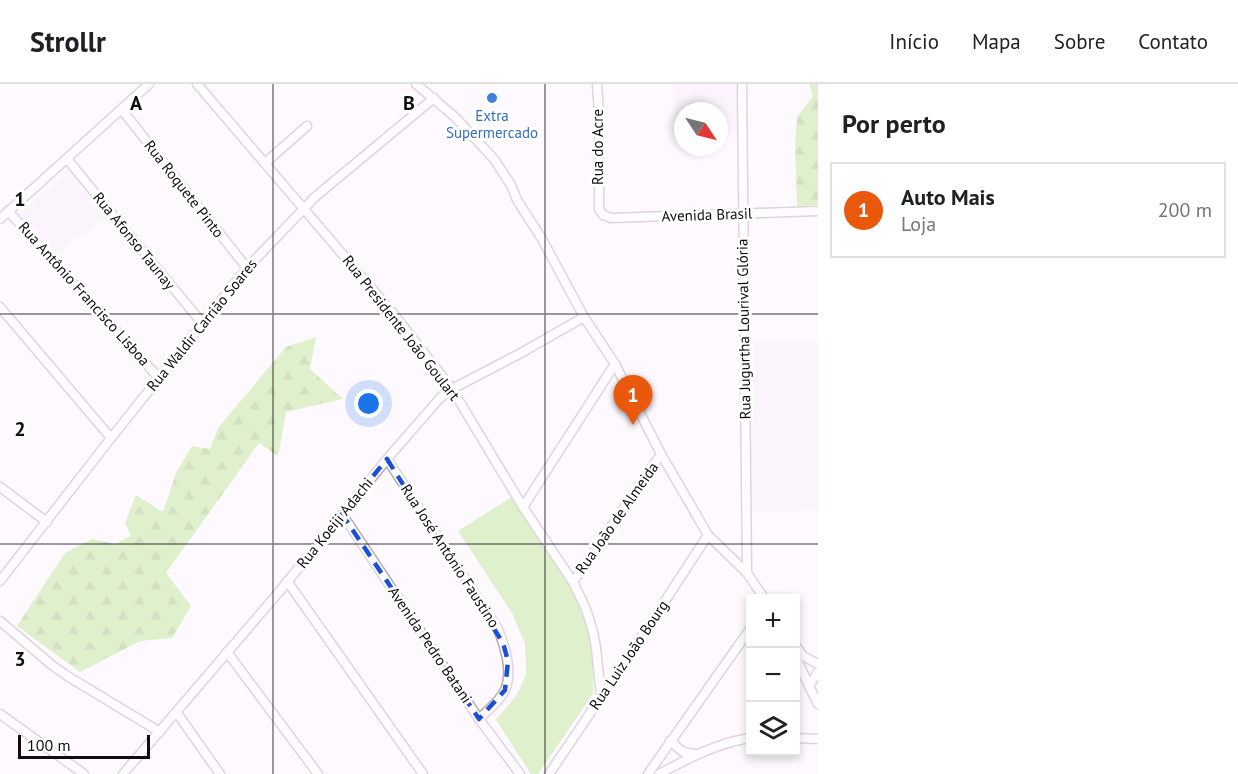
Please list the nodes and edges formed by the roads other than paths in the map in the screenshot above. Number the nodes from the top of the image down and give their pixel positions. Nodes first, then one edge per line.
1 (149, 84) edge
2 (197, 84) edge
3 (416, 84) edge
4 (597, 84) edge
5 (741, 84) edge
6 (434, 98) junction
7 (122, 110) junction
8 (307, 126) dead end
9 (67, 159) junction
10 (265, 163) junction
11 (303, 209) junction
12 (599, 209) joint
13 (8, 211) junction
14 (818, 211) edge
15 (743, 214) junction
16 (0, 219) edge
17 (247, 268) junction
18 (0, 308) edge
19 (584, 317) junction
20 (202, 323) junction
21 (615, 364) junction
22 (159, 378) junction
23 (452, 389) junction
24 (111, 438) junction
25 (662, 454) junction
26 (387, 459) junction
27 (0, 487) edge
28 (523, 507) junction
29 (342, 514) junction
30 (47, 522) junction
31 (708, 535) junction
32 (747, 573) junction
33 (0, 581) edge
34 (287, 581) junction
35 (573, 582) junction
36 (761, 594) edge
37 (0, 621) edge
38 (746, 635) edge
39 (797, 648) edge
40 (227, 652) junction
41 (818, 664) edge
42 (800, 667) edge
43 (818, 672) edge
44 (809, 686) junction
45 (601, 697) junction
46 (818, 704) edge
47 (177, 713) junction
48 (0, 714) edge
49 (479, 719) junction
50 (160, 732) junction
51 (800, 738) edge
52 (746, 739) edge
53 (818, 739) edge
54 (670, 741) junction
55 (697, 754) junction
56 (84, 774) edge
57 (123, 774) edge
58 (220, 774) edge
59 (318, 774) edge
60 (423, 774) edge
61 (520, 774) edge
62 (549, 774) edge
63 (648, 774) edge
64 (659, 774) edge

1 - 7 street
2 - 10 street, Rua Presidente João Goulart
3 - 6 street
4 - 12 street, Rua do Acre
5 - 15 street, Rua Jugurtha Lourival Glória
6 - 11 street, Rua Waldir Carrião Soares
6 - 19 street
7 - 9 street
7 - 17 street, Rua Roquete Pinto
8 - 10 street
9 - 13 street
9 - 20 street, Rua Afonso Taunay
10 - 11 street, Rua Presidente João Goulart
11 - 17 street, Rua Waldir Carrião Soares
11 - 23 street, Rua Presidente João Goulart
12 - 15 street, Avenida Brasil
13 - 16 street
13 - 22 street, Rua Antônio Francisco Lisboa
14 - 15 street, Avenida Brasil
15 - 32 street, Rua Jugurtha Lourival Glória
17 - 20 street, Rua Waldir Carrião Soares
18 - 24 street
19 - 21 street
19 - 23 street, Rua Koeiji Adachi
20 - 22 street, Rua Waldir Carrião Soares
21 - 25 street
21 - 28 street
22 - 24 street, Rua Waldir Carrião Soares
23 - 26 street, Rua Koeiji Adachi
23 - 28 street, Rua Presidente João Goulart
24 - 30 street, Rua Waldir Carrião Soares
25 - 31 street
25 - 35 street, Rua João de Almeida
26 - 29 street, Rua Koeiji Adachi
26 - 49 street, Rua José Antônio Faustino
27 - 30 street
28 - 35 street, Rua Presidente João Goulart
29 - 34 street, Rua Koeiji Adachi
29 - 49 street, Avenida Pedro Batani
30 - 33 street, Rua Waldir Carrião Soares
31 - 32 street
31 - 45 street, Rua Luiz João Bourg
32 - 36 street
34 - 40 street, Rua Koeiji Adachi
34 - 60 street
35 - 45 street, Rua Presidente João Goulart
37 - 50 street
38 - 54 street
39 - 41 street
40 - 47 street, Rua Koeiji Adachi
40 - 59 street
42 - 44 street
43 - 44 street
44 - 46 street
45 - 62 street, Rua Luiz João Bourg
47 - 50 street, Rua Koeiji Adachi
47 - 58 street
48 - 56 street
49 - 61 street, Avenida Pedro Batani
50 - 57 street, Rua Koeiji Adachi
51 - 53 street
52 - 55 street
54 - 55 street
54 - 63 street
55 - 64 street

